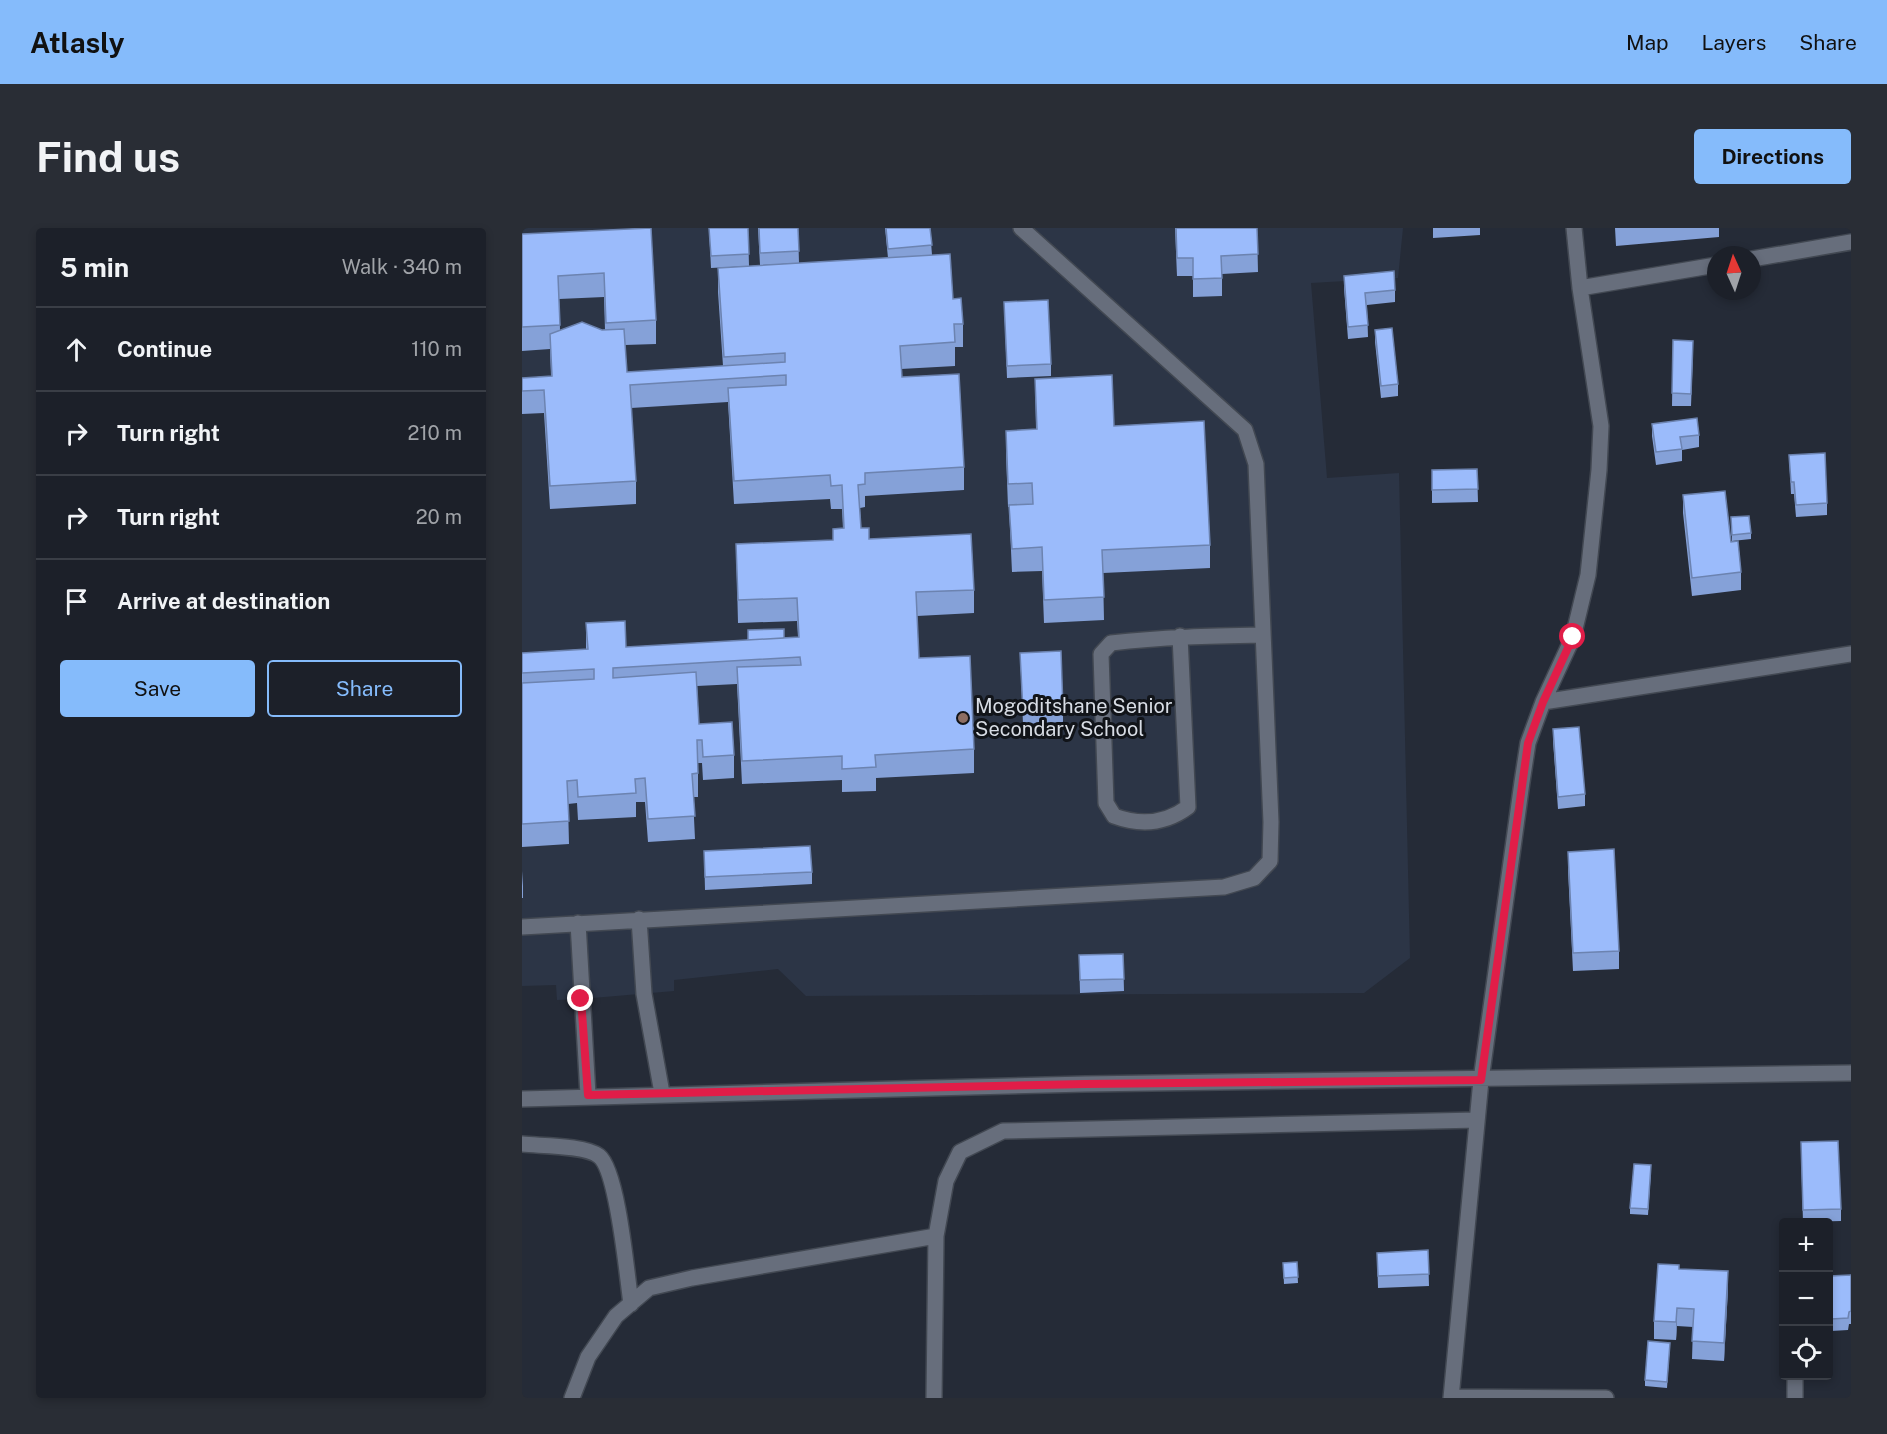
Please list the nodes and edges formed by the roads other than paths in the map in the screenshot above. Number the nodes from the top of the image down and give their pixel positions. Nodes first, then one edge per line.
1 (1021, 228) edge
2 (1574, 228) edge
3 (1851, 242) edge
4 (1761, 257) edge
5 (1707, 267) edge
6 (1580, 288) junction
7 (1180, 636) junction
8 (1263, 636) junction
9 (1851, 654) edge
10 (1543, 702) junction
11 (639, 920) junction
12 (578, 923) junction
13 (522, 927) edge
14 (1851, 1073) edge
15 (1481, 1080) junction
16 (662, 1093) junction
17 (588, 1095) junction
18 (522, 1099) edge
19 (1477, 1120) junction
20 (522, 1144) edge
21 (936, 1236) junction
22 (630, 1304) junction
23 (1795, 1380) edge
24 (572, 1398) edge
25 (934, 1398) edge
26 (1451, 1398) edge
27 (1606, 1398) edge
28 (1795, 1398) edge

1 - 8 street
2 - 6 street
3 - 4 street
5 - 6 street
6 - 10 street
7 - 7 street
7 - 8 street
8 - 11 street
9 - 10 street
10 - 15 street
11 - 12 street
11 - 16 street
12 - 13 street
12 - 17 street
14 - 15 street
15 - 16 street
15 - 19 street
16 - 17 street
17 - 18 street
19 - 21 street
19 - 26 street
20 - 22 street
21 - 22 street
21 - 25 street
22 - 24 street
23 - 28 street
26 - 27 street

